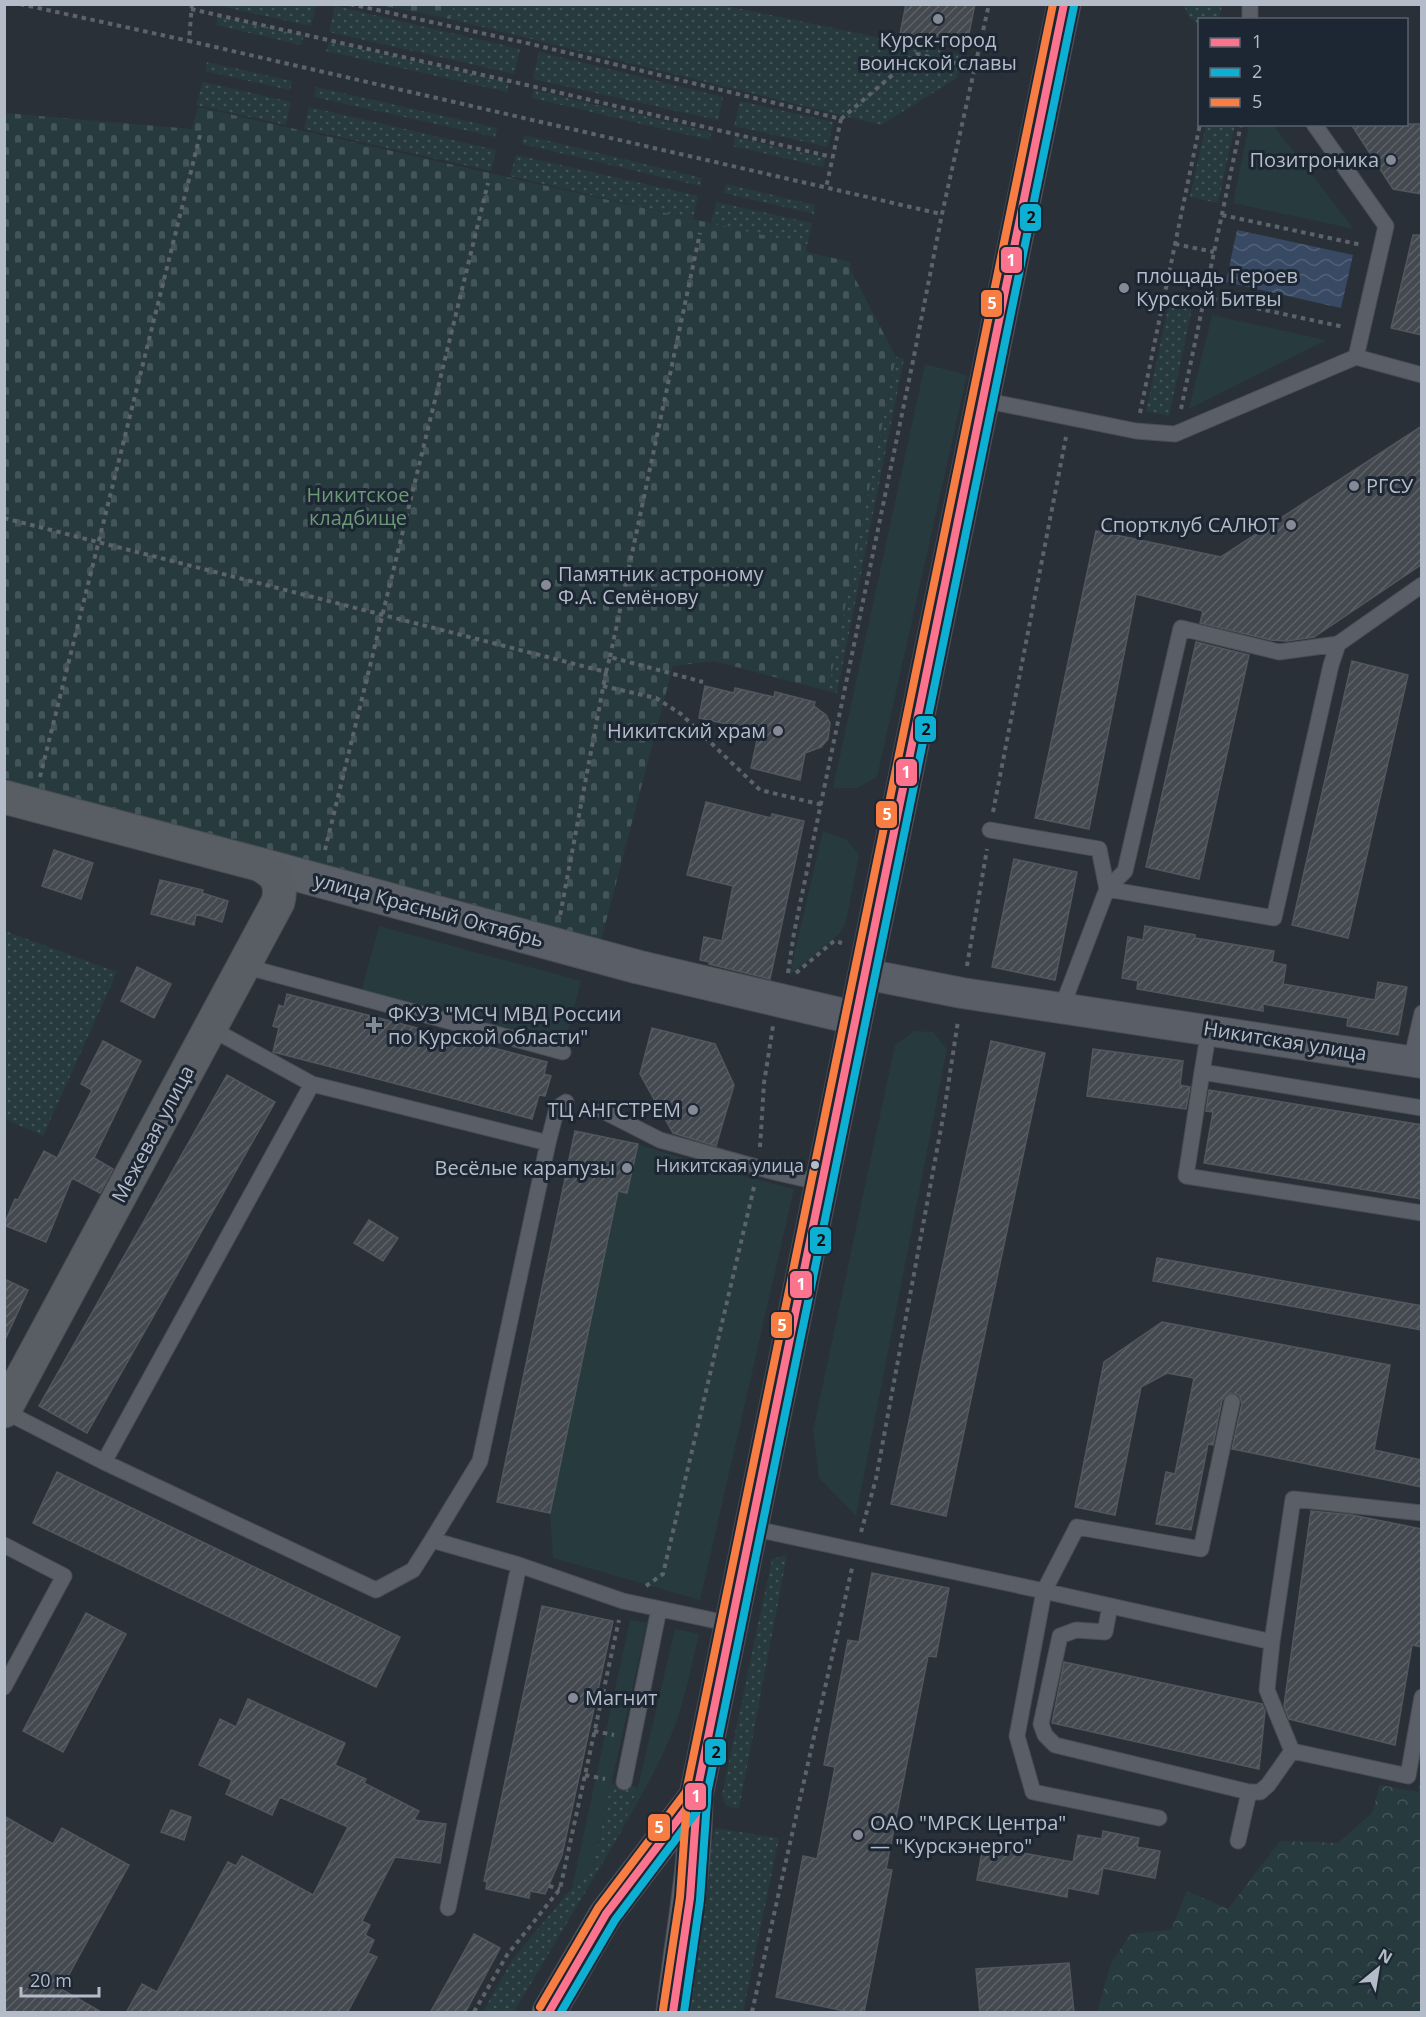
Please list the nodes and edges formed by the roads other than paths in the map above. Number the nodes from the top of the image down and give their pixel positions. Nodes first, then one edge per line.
1 (1064, 4) edge
2 (1315, 126) edge
3 (1356, 357) junction
4 (1422, 375) edge
5 (983, 400) junction
6 (1422, 585) edge
7 (1338, 644) junction
8 (4, 797) edge
9 (990, 830) road end
10 (258, 864) junction
11 (1107, 889) junction
12 (244, 966) junction
13 (865, 974) junction
14 (1062, 1007) junction
15 (1422, 1012) edge
16 (855, 1018) junction
17 (210, 1028) junction
18 (1209, 1029) junction
19 (563, 1052) dead end
20 (1416, 1062) edge
21 (1202, 1072) junction
22 (312, 1084) junction
23 (566, 1102) dead end
24 (1422, 1108) edge
25 (603, 1111) dead end
26 (548, 1143) junction
27 (822, 1183) junction
28 (1422, 1213) edge
29 (1232, 1402) dead end
30 (4, 1411) edge
31 (104, 1462) junction
32 (1422, 1513) edge
33 (751, 1528) junction
34 (432, 1540) junction
35 (4, 1545) edge
36 (519, 1564) junction
37 (1044, 1591) junction
38 (1110, 1606) junction
39 (659, 1609) junction
40 (731, 1624) junction
41 (1272, 1642) junction
42 (4, 1687) edge
43 (1422, 1697) edge
44 (1293, 1751) junction
45 (624, 1782) dead end
46 (1249, 1792) junction
47 (696, 1796) junction
48 (1159, 1818) dead end
49 (1238, 1841) dead end
50 (448, 1908) dead end
51 (549, 2013) edge
52 (673, 2013) edge

1 - 5 main road
2 - 3 lane
3 - 4 lane
3 - 5 lane
5 - 13 main road
6 - 7 lane
7 - 11 lane
7 - 11 lane
8 - 10 main road, улица Красный Октябрь
9 - 11 lane
10 - 12 main road, Межевая улица
10 - 16 street, улица Красный Октябрь
11 - 14 lane
12 - 17 main road, Межевая улица
12 - 19 lane
13 - 14 street, Никитская улица
13 - 16 main road
14 - 18 street, Никитская улица
15 - 20 lane
16 - 27 main road
17 - 22 lane
17 - 30 main road, Межевая улица
18 - 20 street, Никитская улица
18 - 21 lane
21 - 24 lane
21 - 28 lane
22 - 26 lane
22 - 31 lane
23 - 26 lane
25 - 27 lane
26 - 34 lane
27 - 33 main road
29 - 37 lane
30 - 31 lane
31 - 34 lane
32 - 41 lane
33 - 37 lane
33 - 40 main road
34 - 36 lane
35 - 42 lane
36 - 39 lane
36 - 50 lane
37 - 38 lane
37 - 48 lane
38 - 41 lane
38 - 46 lane
39 - 40 lane
39 - 45 lane
40 - 47 main road
41 - 44 lane
43 - 44 lane
44 - 46 lane
46 - 49 lane
47 - 51 main road
47 - 52 main road

